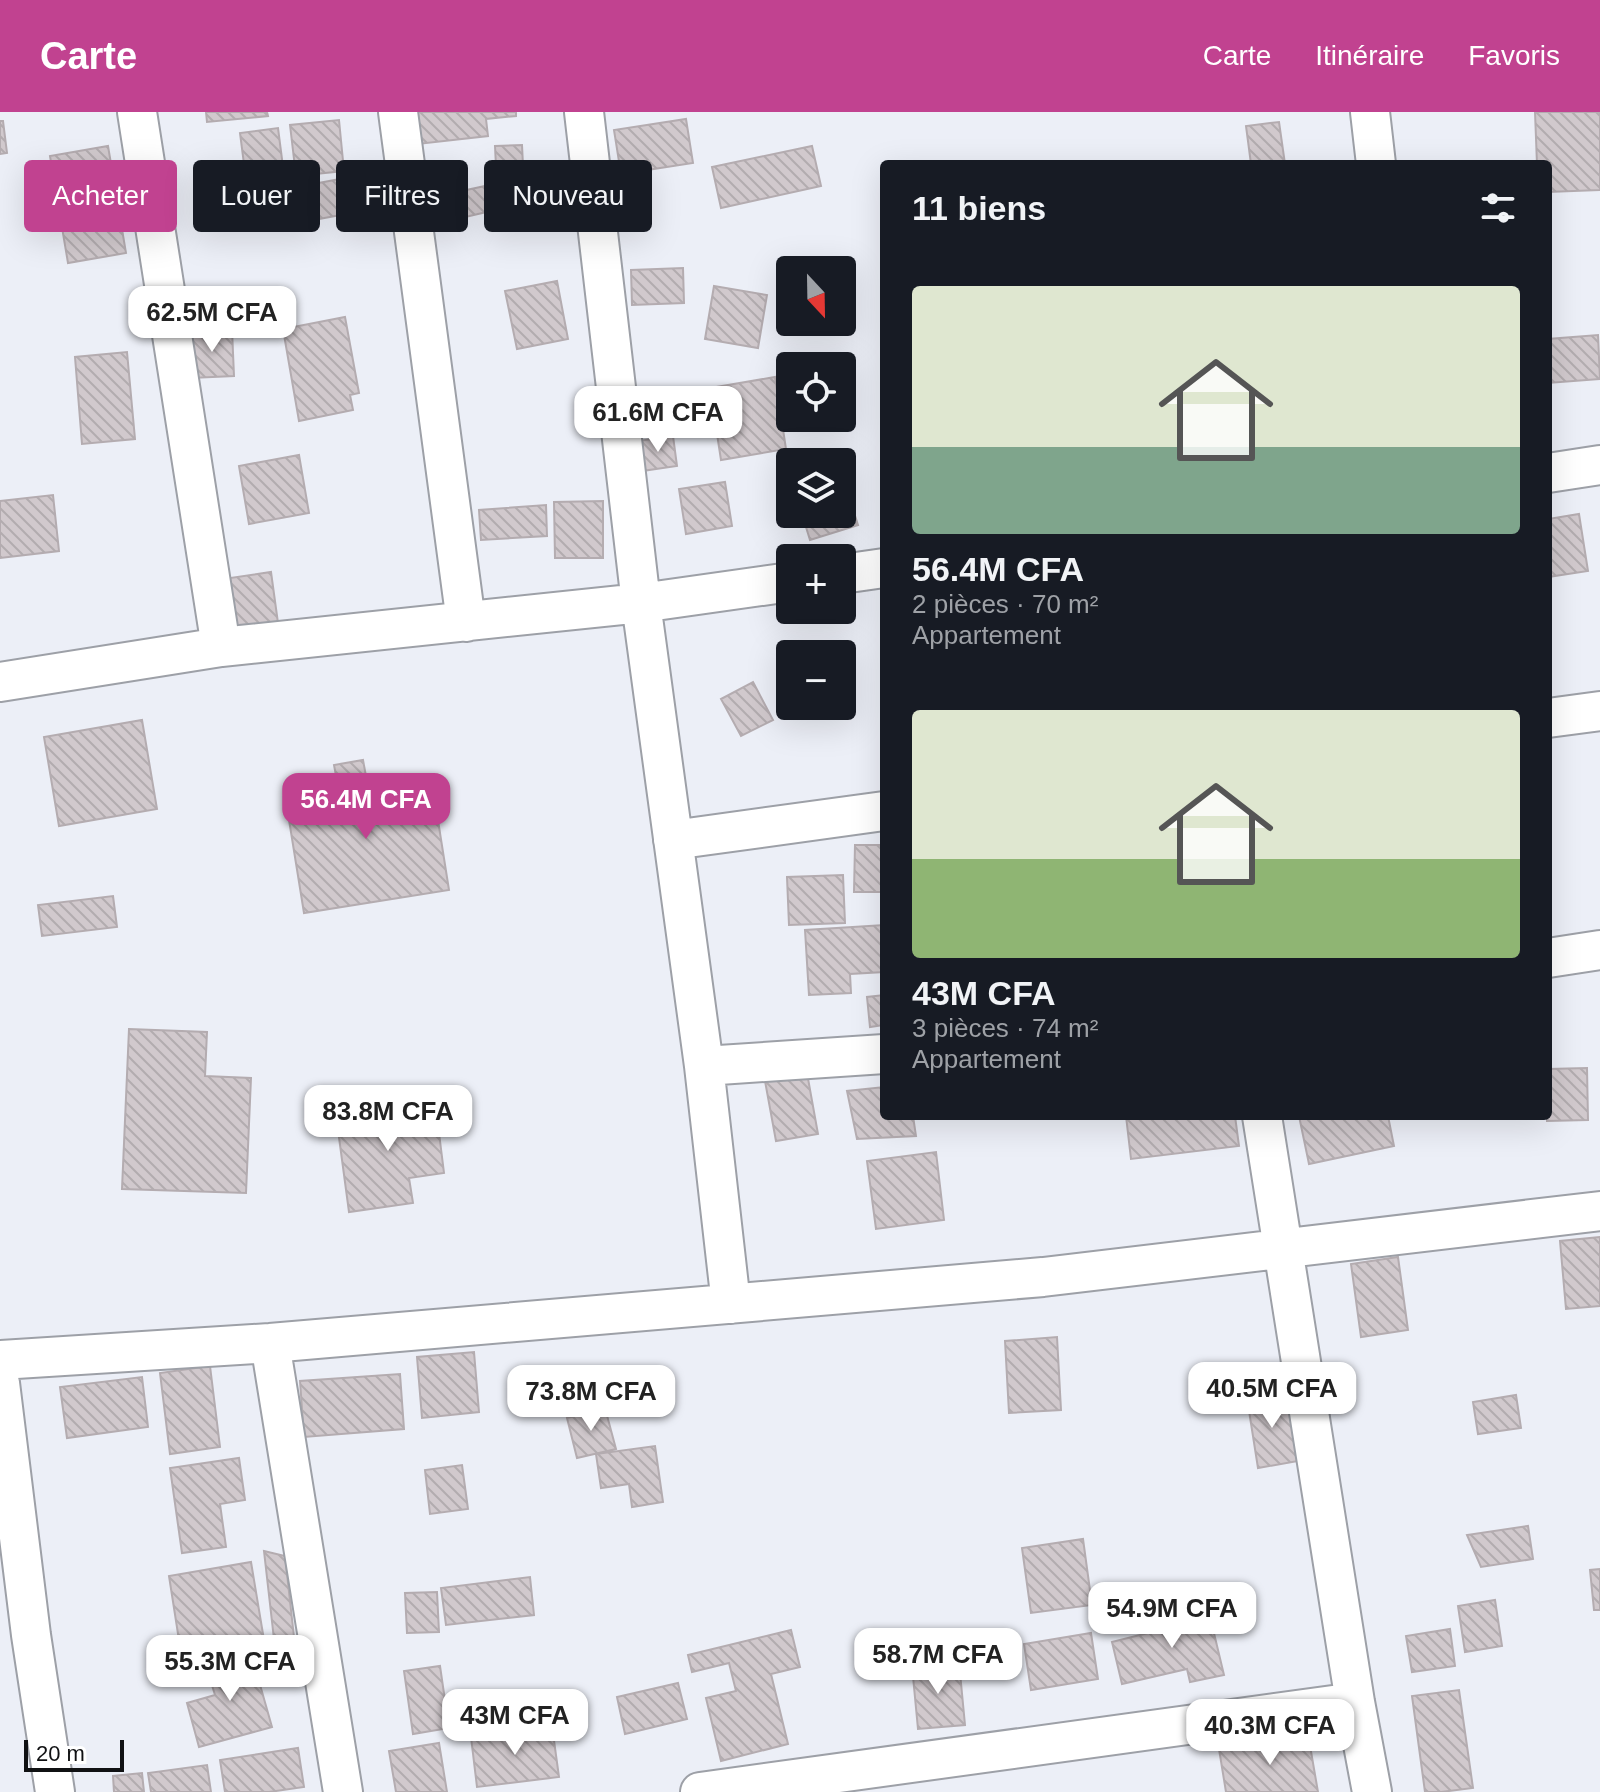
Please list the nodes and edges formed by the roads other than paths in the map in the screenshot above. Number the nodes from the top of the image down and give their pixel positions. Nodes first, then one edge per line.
1 (137, 112) edge
2 (398, 112) edge
3 (584, 112) edge
4 (1370, 112) edge
5 (1376, 160) edge
6 (1600, 465) edge
7 (1552, 472) edge
8 (880, 569) edge
9 (856, 572) edge
10 (776, 584) edge
11 (641, 603) junction
12 (466, 622) junction
13 (221, 647) junction
14 (0, 682) edge
15 (1600, 711) edge
16 (1552, 717) edge
17 (880, 812) edge
18 (673, 840) junction
19 (1600, 950) edge
20 (1552, 957) edge
21 (880, 1054) edge
22 (704, 1066) junction
23 (1263, 1120) edge
24 (1600, 1211) edge
25 (1284, 1249) junction
26 (731, 1304) junction
27 (270, 1343) junction
28 (0, 1360) edge
29 (0, 1383) edge
30 (16, 1636) edge
31 (1355, 1702) junction
32 (55, 1792) edge
33 (343, 1792) edge
34 (700, 1792) edge
35 (1372, 1792) edge

1 - 13 street
2 - 12 street
3 - 11 street
4 - 5 street
6 - 7 street
8 - 9 street
10 - 11 street
11 - 12 street
11 - 18 street
12 - 13 street
13 - 14 street
15 - 16 street
17 - 18 street
18 - 22 street
19 - 20 street
21 - 22 street
22 - 26 street
23 - 25 street
24 - 25 street
25 - 26 street
25 - 31 street
26 - 27 street
27 - 28 street
27 - 33 street
29 - 30 street
30 - 32 street
31 - 34 street
31 - 35 street

